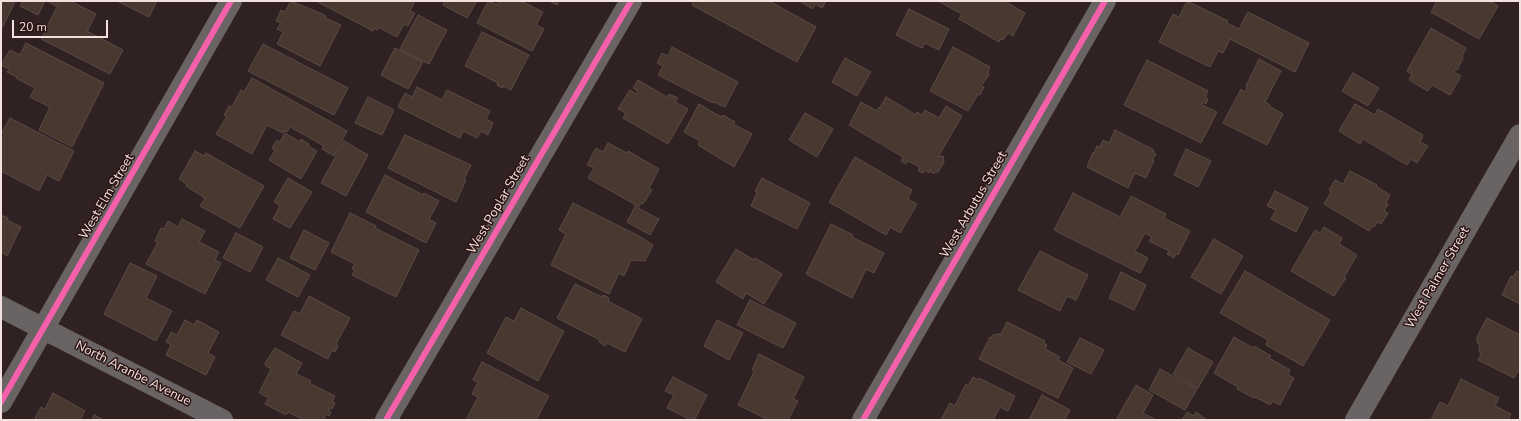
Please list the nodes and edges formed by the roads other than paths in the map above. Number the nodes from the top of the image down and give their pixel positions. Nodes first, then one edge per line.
1 (230, 1) edge
2 (631, 1) edge
3 (1105, 1) edge
4 (1520, 136) edge
5 (1, 306) edge
6 (44, 328) junction
7 (1, 402) edge
8 (222, 420) edge
9 (386, 420) edge
10 (863, 420) edge
11 (1356, 420) edge

1 - 6 street, West Elm Street
2 - 9 street, West Poplar Street
3 - 10 street, West Arbutus Street
4 - 11 street, West Palmer Street
5 - 6 street, North Aranbe Avenue
6 - 7 street, West Elm Street
6 - 8 street, North Aranbe Avenue

